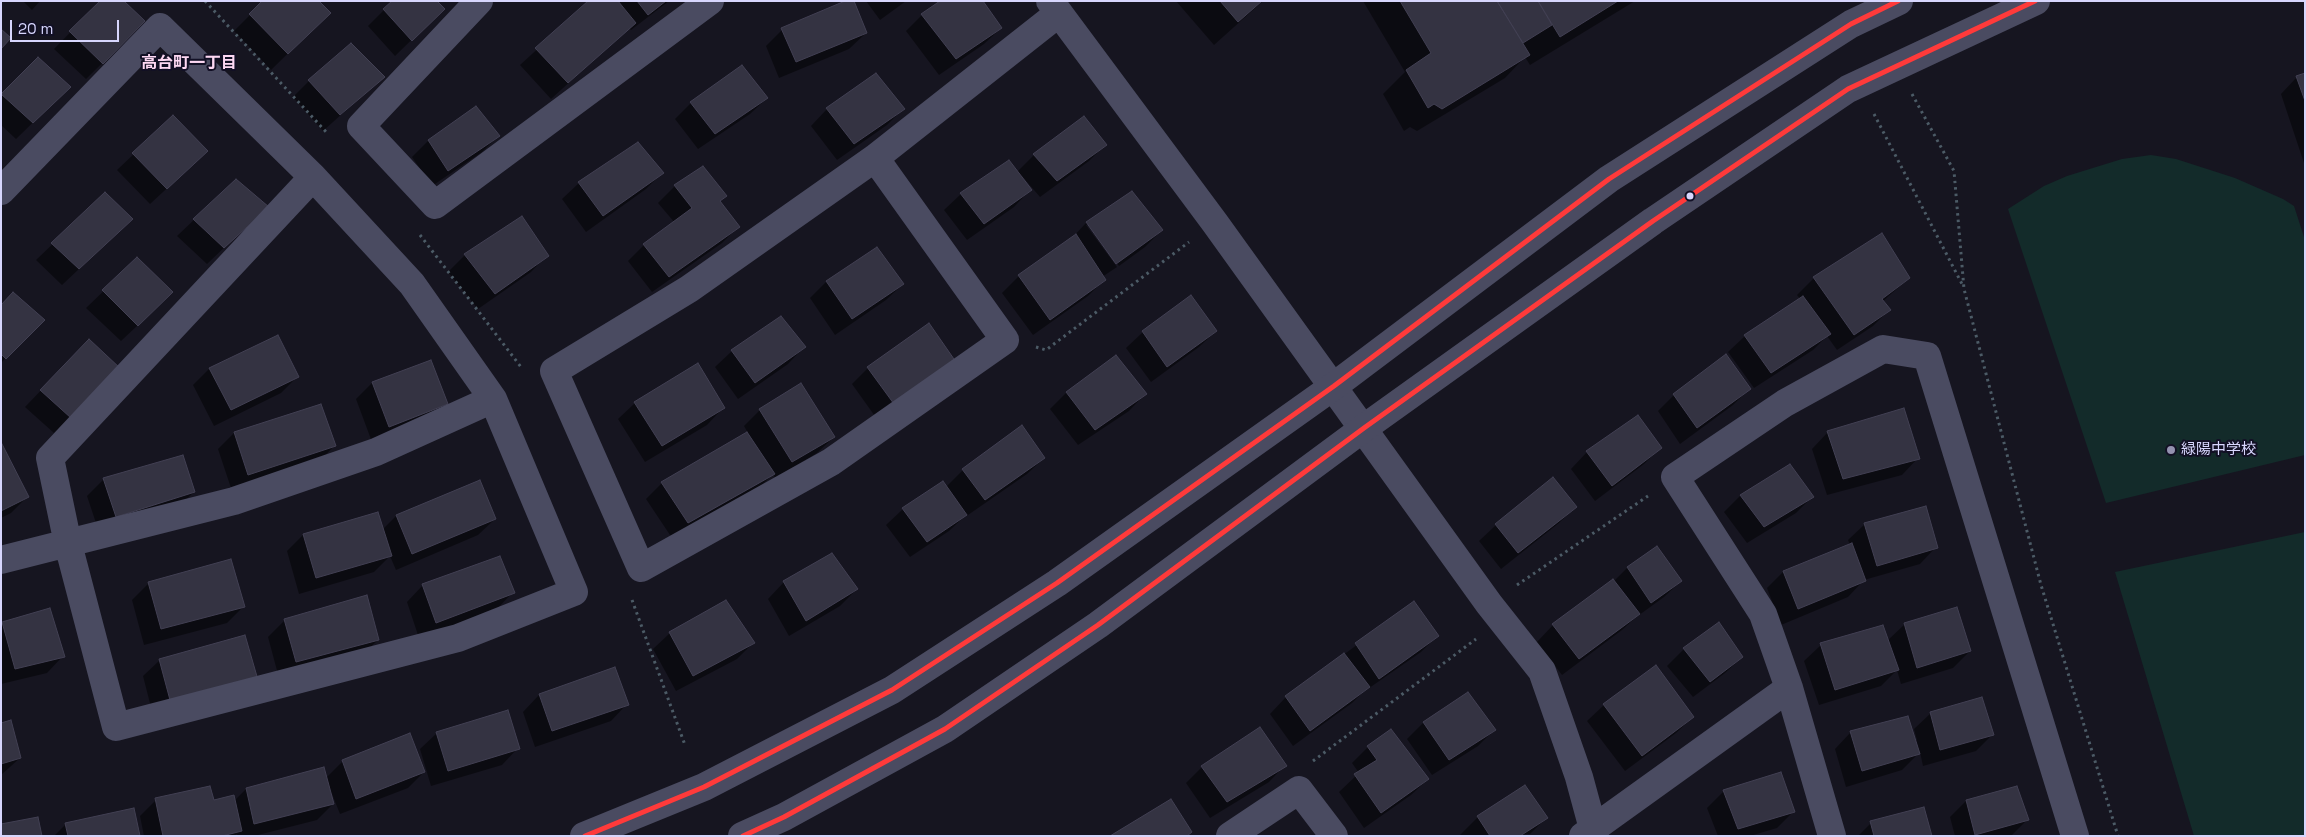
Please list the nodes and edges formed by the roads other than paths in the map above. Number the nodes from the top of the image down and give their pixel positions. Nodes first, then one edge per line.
1 (478, 1) edge
2 (710, 1) edge
3 (1899, 1) edge
4 (2036, 1) edge
5 (1054, 7) edge
6 (875, 158) junction
7 (313, 177) junction
8 (1, 191) edge
9 (1334, 386) junction
10 (493, 399) junction
11 (1364, 428) junction
12 (68, 544) junction
13 (1, 560) edge
14 (1788, 688) junction
15 (1590, 833) edge
16 (584, 836) edge
17 (742, 836) edge
18 (1230, 836) edge
19 (1334, 836) edge
20 (1832, 836) edge
21 (2075, 836) edge

1 - 2 street
3 - 9 street
4 - 11 street
5 - 6 street
5 - 9 street
6 - 6 street
7 - 8 street
7 - 10 street
7 - 12 street
9 - 11 street
9 - 16 street
10 - 12 street
10 - 12 street
11 - 15 street
11 - 17 street
12 - 13 street
14 - 15 street
14 - 20 street
14 - 21 street
18 - 19 street

